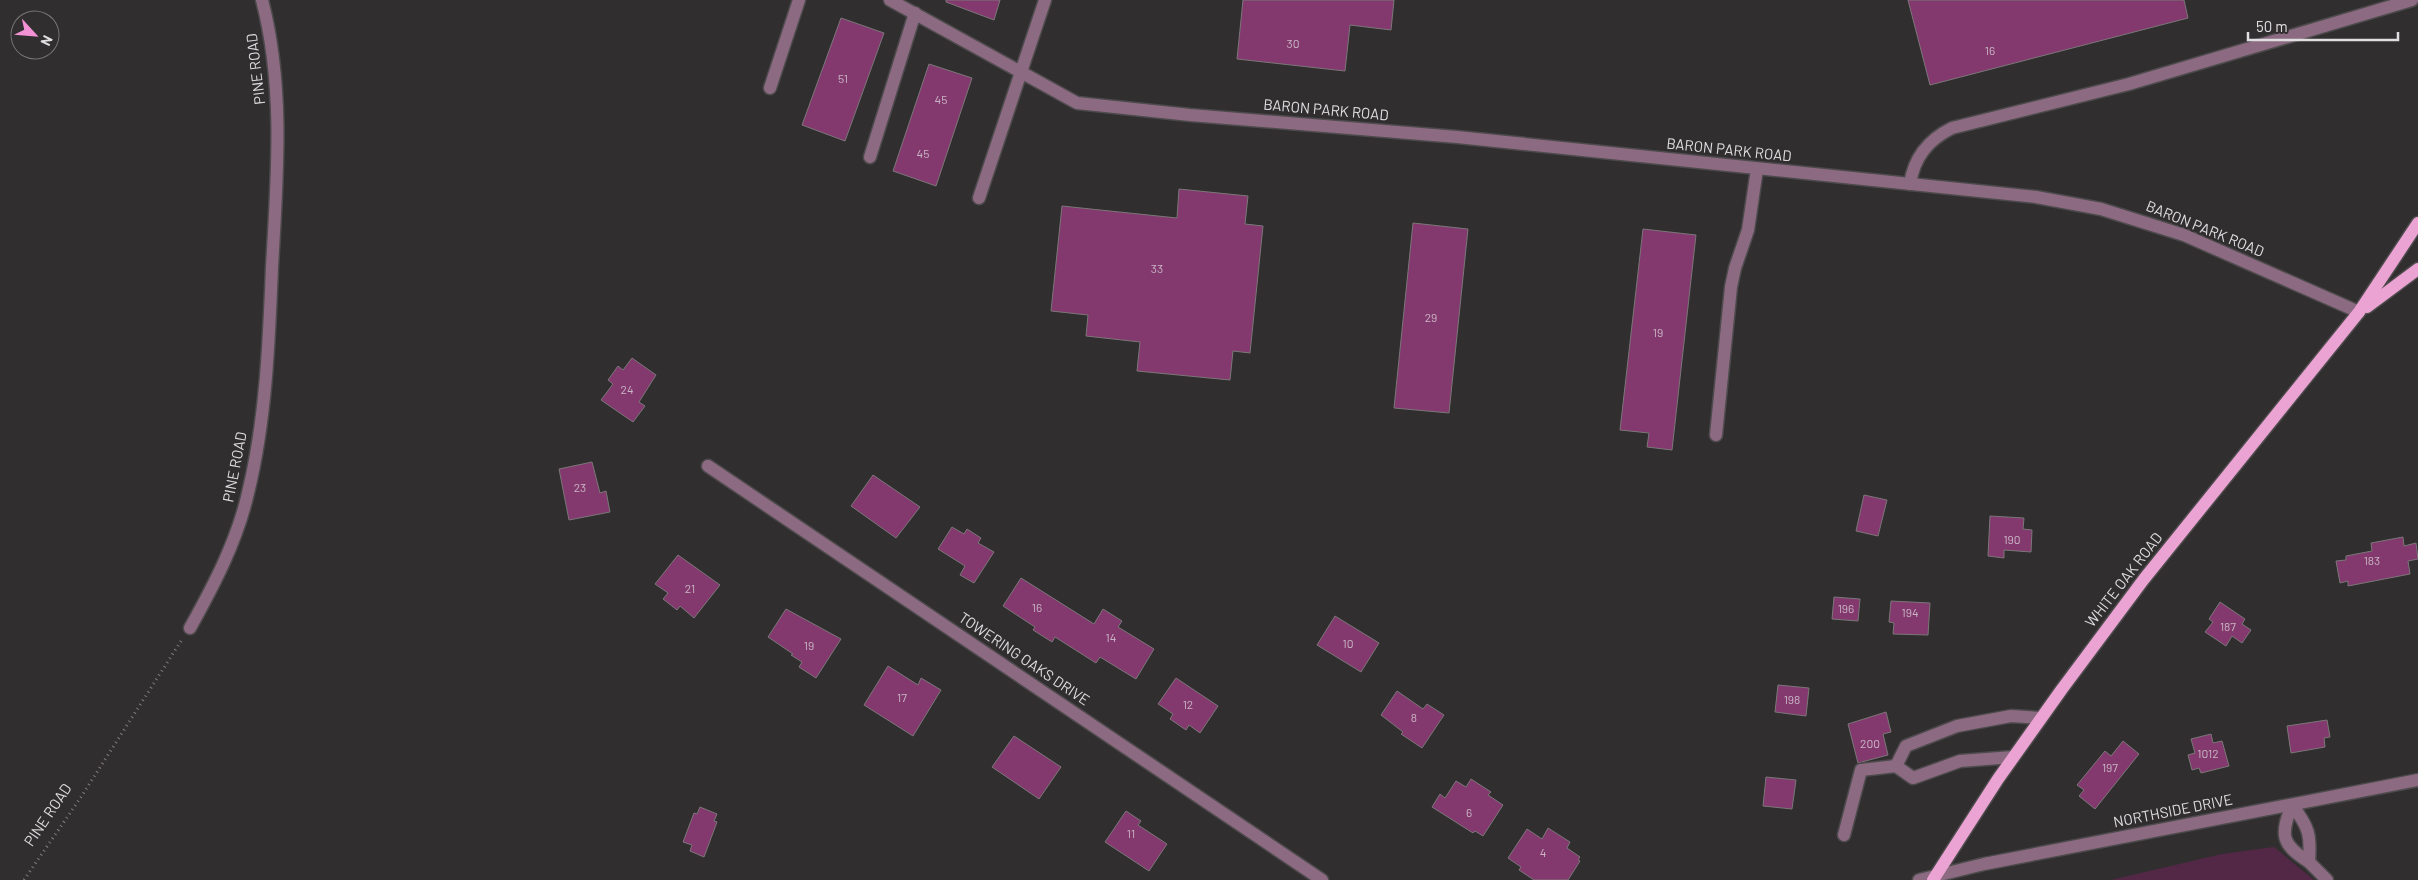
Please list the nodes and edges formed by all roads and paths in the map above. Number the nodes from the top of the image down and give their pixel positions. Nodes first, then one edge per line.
1 (262, 0) edge
2 (799, 0) edge
3 (890, 0) edge
4 (1046, 0) edge
5 (2412, 0) edge
6 (915, 13) junction
7 (1020, 70) junction
8 (770, 88) dead end
9 (870, 157) dead end
10 (1757, 169) junction
11 (1910, 184) junction
12 (979, 198) dead end
13 (2418, 223) edge
14 (2418, 269) edge
15 (2359, 312) junction
16 (1716, 435) dead end
17 (708, 466) dead end
18 (190, 628) joint
19 (2041, 718) junction
20 (2013, 757) junction
21 (1896, 766) junction
22 (2418, 780) edge
23 (2292, 805) junction
24 (1844, 835) dead end
25 (2309, 862) junction
26 (1934, 878) edge
27 (24, 880) edge
28 (1322, 880) edge
29 (1919, 880) edge
30 (2327, 880) edge

1 - 18 street, PINE ROAD
2 - 8 street
3 - 6 street
4 - 7 street
5 - 11 street
6 - 7 street
6 - 9 street
7 - 10 street, BARON PARK ROAD
7 - 12 street
10 - 11 street, BARON PARK ROAD
10 - 16 street
11 - 15 street, BARON PARK ROAD
13 - 15 main road, WHITE OAK ROAD
14 - 15 main road, WHITE OAK ROAD
15 - 19 main road, WHITE OAK ROAD
17 - 28 street, TOWERING OAKS DRIVE
18 - 27 path, PINE ROAD
19 - 20 main road, WHITE OAK ROAD
19 - 21 street
20 - 21 street
20 - 26 main road, WHITE OAK ROAD
21 - 24 street
22 - 23 street, NORTHSIDE DRIVE
23 - 25 street
23 - 25 street
23 - 26 street, NORTHSIDE DRIVE
25 - 30 street
26 - 29 street, NORTHSIDE DRIVE

